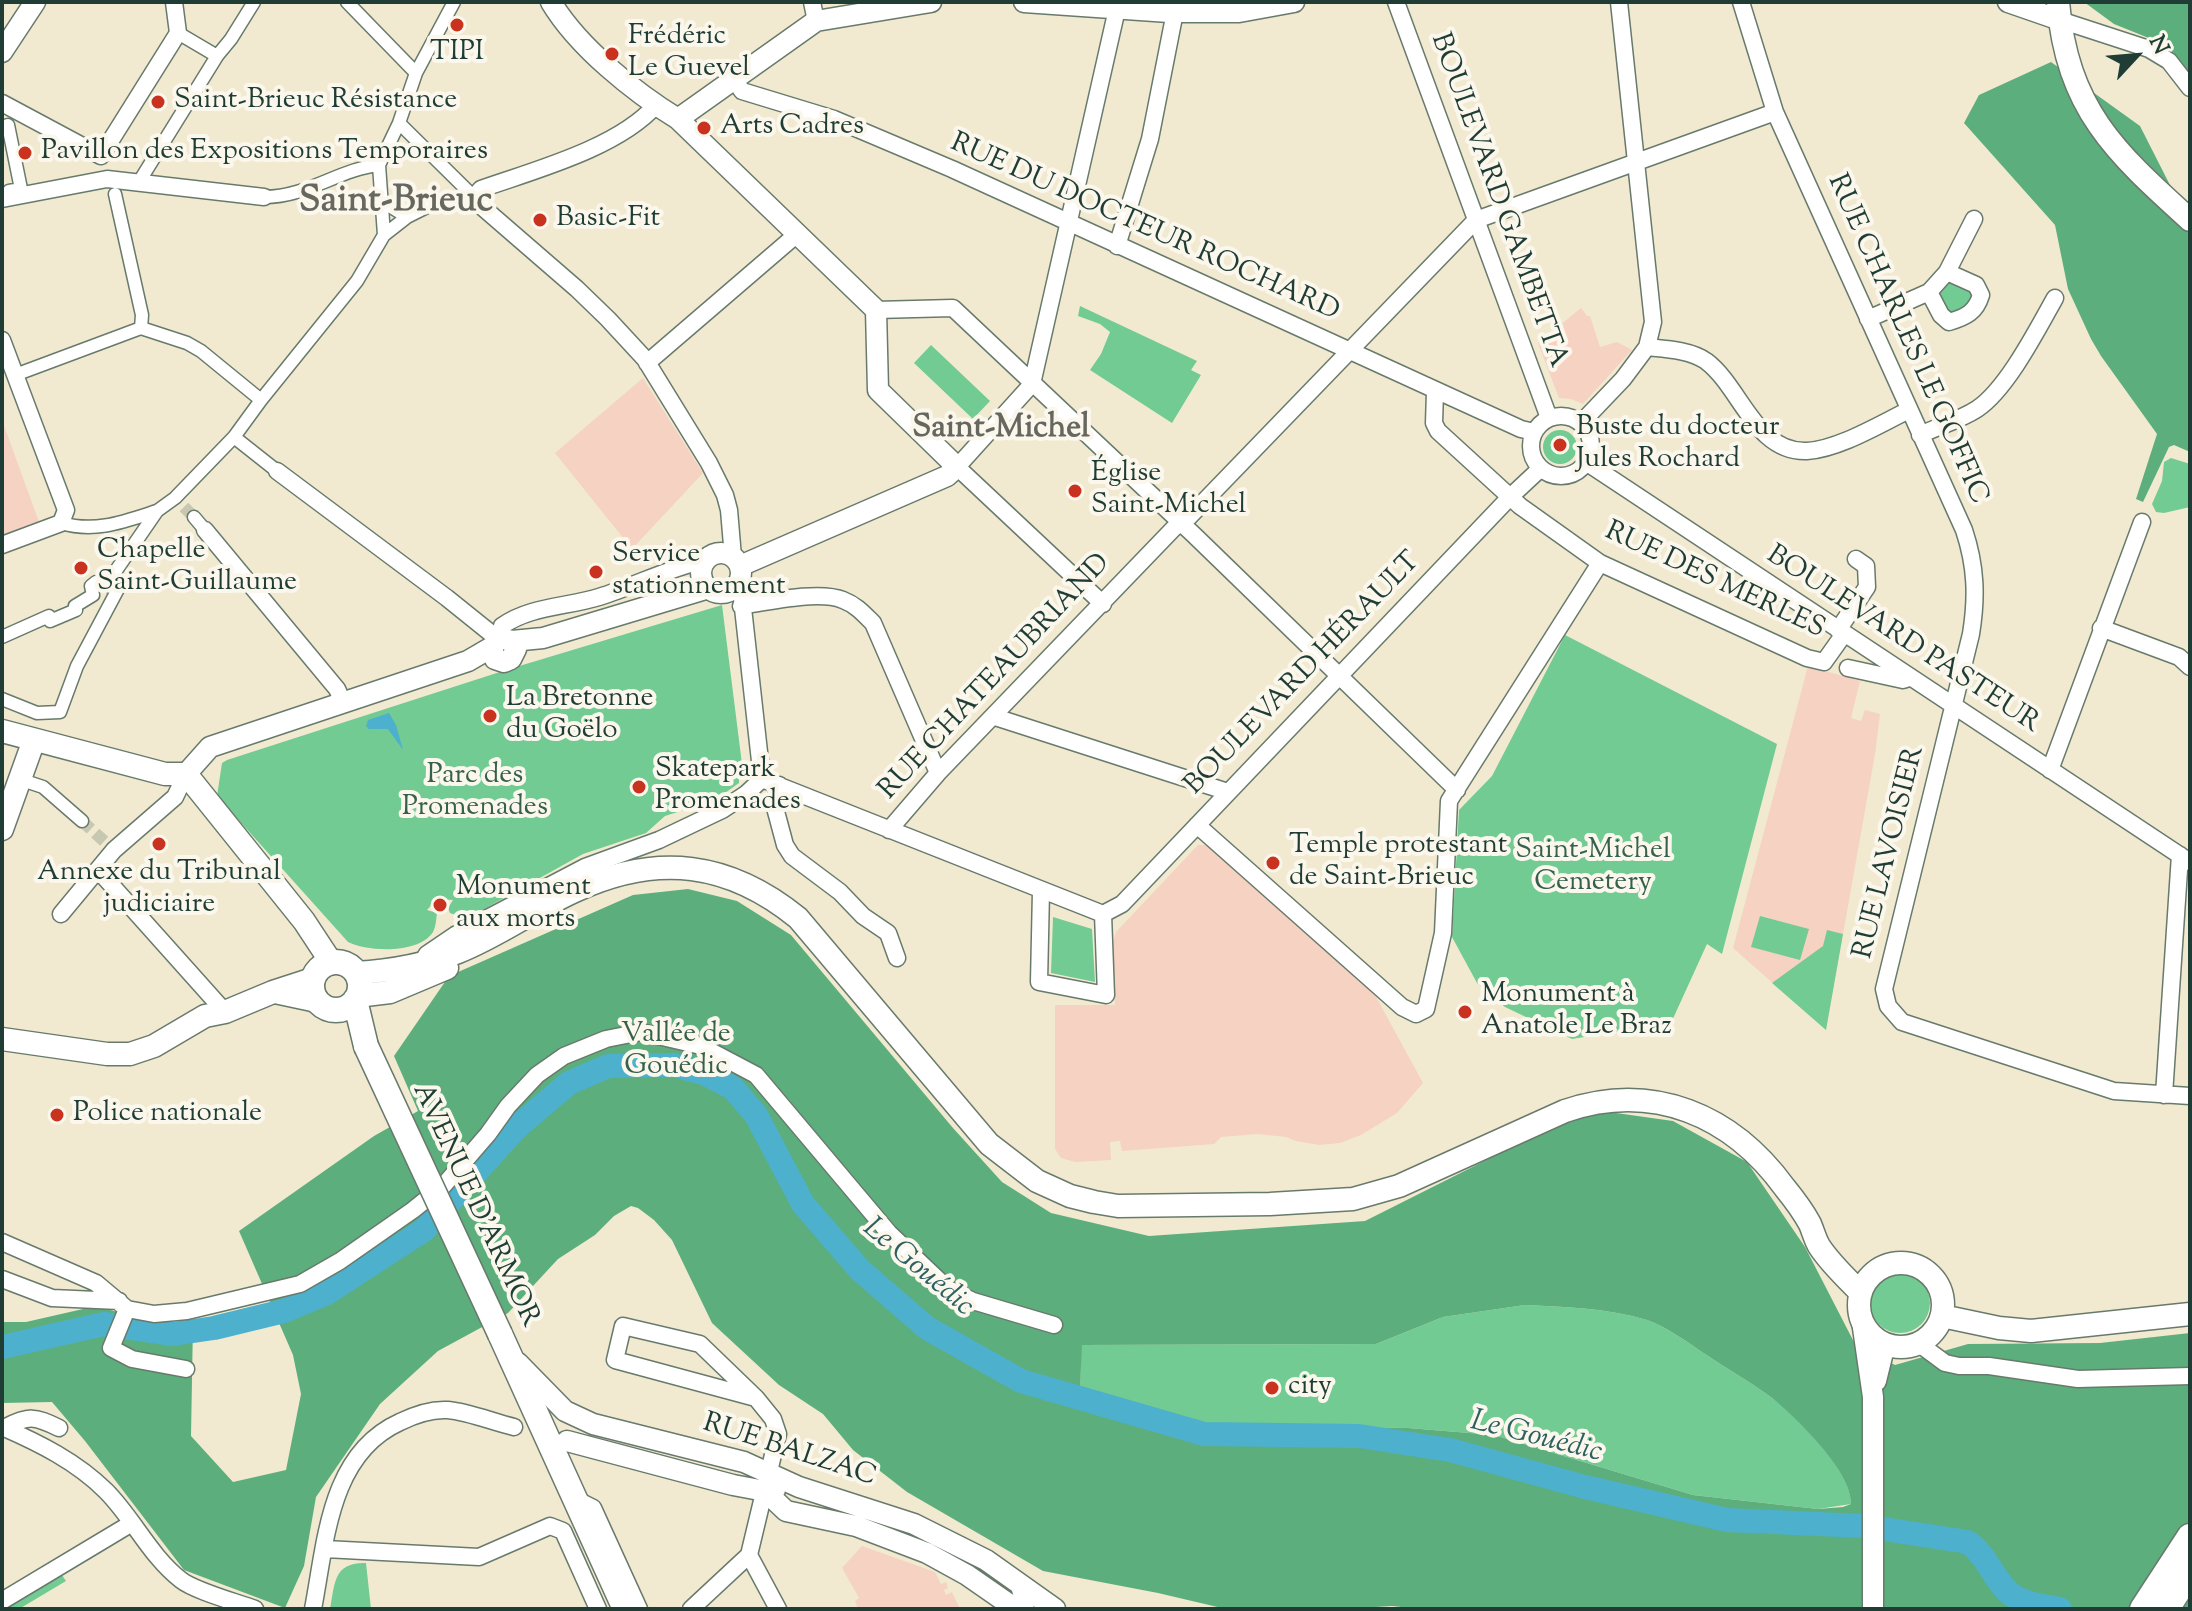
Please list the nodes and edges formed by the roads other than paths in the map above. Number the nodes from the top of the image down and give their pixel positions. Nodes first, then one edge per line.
1 (35, 2) edge
2 (174, 2) edge
3 (254, 2) edge
4 (347, 2) edge
5 (454, 2) edge
6 (551, 2) edge
7 (931, 2) edge
8 (1024, 2) edge
9 (1294, 2) edge
10 (1396, 2) edge
11 (1619, 2) edge
12 (1741, 2) edge
13 (2008, 2) edge
14 (1117, 9) junction
15 (1170, 9) edge
16 (2059, 11) edge
17 (814, 12) edge
18 (178, 33) junction
19 (2, 52) edge
20 (217, 56) junction
21 (416, 73) junction
22 (734, 79) junction
23 (2190, 88) edge
24 (2, 103) edge
25 (656, 105) junction
26 (1775, 112) junction
27 (678, 119) junction
28 (399, 123) junction
29 (2, 127) edge
30 (101, 156) junction
31 (1635, 162) junction
32 (379, 165) junction
33 (107, 179) junction
34 (139, 182) junction
35 (2, 193) edge
36 (115, 194) joint
37 (264, 197) joint
38 (474, 197) junction
39 (2, 199) edge
40 (383, 202) junction
41 (407, 217) junction
42 (1974, 219) dead end
43 (1476, 220) junction
44 (2190, 220) edge
45 (1069, 224) junction
46 (384, 235) junction
47 (796, 235) junction
48 (1117, 246) junction
49 (1947, 272) junction
50 (1929, 292) junction
51 (2055, 298) dead end
52 (876, 310) junction
53 (1868, 319) junction
54 (141, 328) junction
55 (2, 340) edge
56 (1647, 347) junction
57 (1349, 350) junction
58 (647, 363) junction
59 (15, 375) junction
60 (1032, 384) junction
61 (1435, 392) junction
62 (261, 400) junction
63 (1909, 410) junction
64 (1549, 418) junction
65 (1581, 423) junction
66 (1534, 432) junction
67 (1920, 435) junction
68 (234, 437) junction
69 (1586, 462) junction
70 (957, 467) junction
71 (1540, 469) junction
72 (277, 471) joint
73 (1510, 497) junction
74 (157, 511) junction
75 (2142, 522) dead end
76 (61, 523) junction
77 (1179, 523) junction
78 (200, 524) tunnel mouth
79 (2, 545) edge
80 (1856, 559) dead end
81 (1600, 563) junction
82 (721, 572) junction
83 (106, 585) junction
84 (1103, 604) junction
85 (741, 606) junction
86 (2101, 628) junction
87 (1841, 632) junction
88 (2, 637) edge
89 (502, 646) junction
90 (2190, 667) edge
91 (1848, 668) dead end
92 (1340, 676) junction
93 (1910, 677) junction
94 (2, 699) edge
95 (343, 702) junction
96 (1954, 706) junction
97 (995, 717) junction
98 (2, 731) edge
99 (34, 740) junction
100 (2050, 770) junction
101 (938, 773) junction
102 (186, 774) junction
103 (19, 779) junction
104 (762, 779) junction
105 (779, 785) junction
106 (1457, 790) junction
107 (1228, 792) junction
108 (82, 821) tunnel mouth
109 (1197, 825) junction
110 (2, 829) edge
111 (889, 830) junction
112 (2185, 859) edge
113 (98, 870) junction
114 (743, 884) junction
115 (1041, 891) junction
116 (61, 914) dead end
117 (1103, 914) junction
118 (897, 958) dead end
119 (421, 963) junction
120 (338, 989) junction
121 (225, 1012) junction
122 (2, 1039) edge
123 (2, 1049) edge
124 (2164, 1095) junction
125 (2190, 1096) edge
126 (1810, 1224) junction
127 (2, 1242) edge
128 (1882, 1267) junction
129 (2, 1279) edge
130 (1941, 1290) junction
131 (1860, 1292) junction
132 (123, 1309) junction
133 (2190, 1314) edge
134 (1942, 1316) junction
135 (1054, 1325) dead end
136 (1999, 1328) junction
137 (500, 1343) junction
138 (1918, 1343) junction
139 (1878, 1351) junction
140 (186, 1369) dead end
141 (2190, 1376) edge
142 (756, 1398) junction
143 (3, 1428) edge
144 (59, 1428) dead end
145 (540, 1433) junction
146 (767, 1482) junction
147 (575, 1499) junction
148 (132, 1523) junction
149 (2190, 1537) edge
150 (573, 1540) junction
151 (325, 1549) junction
152 (749, 1555) junction
153 (2190, 1571) edge
154 (1017, 1580) junction
155 (2, 1601) edge
156 (1001, 1602) edge
157 (255, 1609) edge
158 (313, 1609) edge
159 (598, 1609) edge
160 (616, 1609) edge
161 (625, 1609) edge
162 (639, 1609) edge
163 (691, 1609) edge
164 (778, 1609) edge
165 (1016, 1609) edge
166 (1026, 1609) edge
167 (1055, 1609) edge
168 (1873, 1609) edge
169 (2143, 1609) edge
170 (2166, 1609) edge

1 - 19 street
2 - 18 street
3 - 20 street
4 - 21 street
5 - 21 street
6 - 25 street
7 - 17 street
8 - 14 street
9 - 15 street
10 - 43 street, BOULEVARD GAMBETTA
11 - 31 street
12 - 26 street, RUE CHARLES LE GOFFIC
13 - 16 street
14 - 15 street
14 - 45 street
15 - 48 street
16 - 23 street
16 - 44 main road
17 - 22 street
18 - 20 street
18 - 30 street
20 - 34 street
21 - 28 street
22 - 27 street
22 - 45 street, RUE DU DOCTEUR ROCHARD
24 - 30 street
25 - 27 street
25 - 38 street
26 - 31 street
26 - 53 street, RUE CHARLES LE GOFFIC
27 - 47 street
28 - 32 street
28 - 38 street
29 - 35 street
30 - 33 street
31 - 43 street
31 - 56 street
32 - 37 street
32 - 40 street
33 - 34 street
33 - 36 street
33 - 39 street
34 - 37 street
36 - 54 street
38 - 41 street
38 - 58 street
40 - 41 street
40 - 46 street
41 - 46 street
42 - 49 street
43 - 57 street, RUE CHATEAUBRIAND
43 - 64 street, BOULEVARD GAMBETTA
45 - 48 street, RUE DU DOCTEUR ROCHARD
45 - 60 street
46 - 62 street
47 - 52 street
47 - 58 street
48 - 57 street, RUE DU DOCTEUR ROCHARD
49 - 50 street
49 - 50 street
50 - 53 street
51 - 67 street
52 - 60 street
52 - 70 street
53 - 63 street, RUE CHARLES LE GOFFIC
54 - 59 street
54 - 62 street
55 - 59 street
56 - 63 street
56 - 65 street
57 - 61 street, RUE DU DOCTEUR ROCHARD
57 - 77 street, RUE CHATEAUBRIAND
58 - 82 street
59 - 76 street
60 - 70 street
60 - 77 street
61 - 66 street, RUE DU DOCTEUR ROCHARD
61 - 73 street, RUE DES MERLES
62 - 68 street
63 - 67 street, RUE CHARLES LE GOFFIC
64 - 65 street
64 - 66 street
65 - 69 street
66 - 71 street
67 - 96 street, RUE CHARLES LE GOFFIC
68 - 72 street
68 - 74 street
69 - 71 street
69 - 87 street, BOULEVARD PASTEUR
70 - 82 street
70 - 84 street
71 - 73 street, BOULEVARD HÉRAULT
72 - 89 street
73 - 81 street, RUE DES MERLES
73 - 92 street, BOULEVARD HÉRAULT
74 - 76 street
74 - 83 street
75 - 86 street
76 - 79 street
77 - 84 street, RUE CHATEAUBRIAND
77 - 92 street
78 - 95 street
80 - 87 street
81 - 87 street, RUE DES MERLES
81 - 106 street
82 - 85 street
82 - 89 street
82 - 89 street
83 - 88 street
83 - 94 street
84 - 97 street, RUE CHATEAUBRIAND
85 - 101 street
85 - 104 street
86 - 90 street
86 - 100 street
87 - 93 street, BOULEVARD PASTEUR
89 - 95 street
91 - 93 street, RUE DES MERLES
92 - 106 street
92 - 107 street, BOULEVARD HÉRAULT
93 - 96 street, BOULEVARD PASTEUR
95 - 102 street
96 - 100 street, BOULEVARD PASTEUR
96 - 124 street, RUE LAVOISIER
97 - 101 street, RUE CHATEAUBRIAND
97 - 107 street
98 - 99 main road
99 - 102 main road
99 - 103 main road
100 - 112 street, BOULEVARD PASTEUR
101 - 111 street, RUE CHATEAUBRIAND
102 - 113 street
102 - 120 main road
103 - 108 street
103 - 110 main road
104 - 105 street
104 - 119 street
105 - 111 street
105 - 118 street
106 - 109 street
107 - 109 street, BOULEVARD HÉRAULT
109 - 117 street, BOULEVARD HÉRAULT
111 - 115 street
112 - 124 street
113 - 116 street
113 - 121 street
114 - 119 main road
114 - 120 main road
114 - 126 main road
115 - 117 street
115 - 117 street
119 - 120 main road
120 - 121 main road
120 - 137 main road, AVENUE D'ARMOR, bridge
121 - 122 main road
121 - 123 main road
124 - 125 street
126 - 128 main road
126 - 131 main road
127 - 132 street
128 - 130 main road
128 - 131 main road
129 - 132 street
130 - 134 main road
130 - 136 main road
131 - 139 main road
132 - 135 street
132 - 140 street
133 - 136 main road
134 - 136 main road
134 - 138 main road
137 - 145 main road, AVENUE D'ARMOR
137 - 146 street, RUE BALZAC
138 - 139 main road
138 - 141 street
139 - 168 street
142 - 142 street
142 - 146 street
143 - 144 street
143 - 148 street
145 - 146 street
145 - 147 main road
145 - 150 main road
145 - 151 street
146 - 152 street
146 - 154 street, RUE BALZAC
146 - 156 street, RUE BALZAC
147 - 161 main road
147 - 162 street
148 - 155 street
148 - 157 street
149 - 169 highway
150 - 151 street
150 - 159 street
150 - 160 main road
151 - 158 street
152 - 163 street
152 - 164 street
153 - 170 highway
154 - 166 street
154 - 167 street, RUE BALZAC
156 - 165 street, RUE BALZAC

